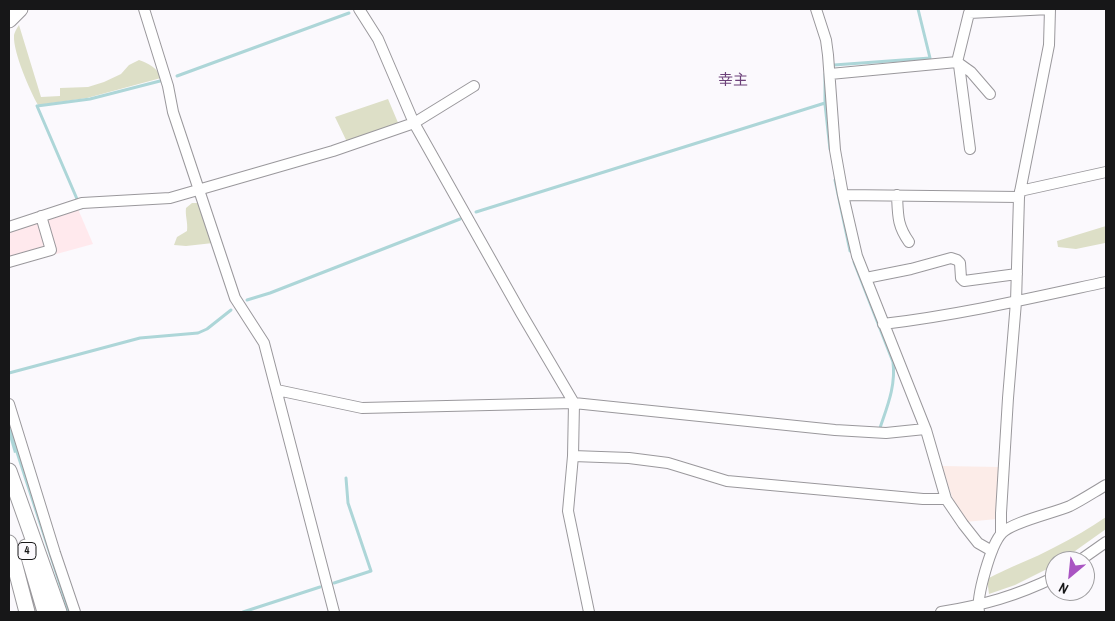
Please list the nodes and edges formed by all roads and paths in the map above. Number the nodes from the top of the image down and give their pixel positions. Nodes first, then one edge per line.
1 (20, 9) edge
2 (144, 9) edge
3 (359, 9) edge
4 (816, 9) edge
5 (1050, 9) edge
6 (990, 10) edge
7 (9, 20) edge
8 (957, 62) junction
9 (830, 74) junction
10 (474, 86) dead end
11 (990, 94) dead end
12 (414, 123) junction
13 (970, 149) dead end
14 (1106, 172) edge
15 (200, 190) junction
16 (1020, 194) junction
17 (843, 195) junction
18 (897, 195) junction
19 (41, 216) junction
20 (9, 227) edge
21 (909, 242) dead end
22 (9, 262) edge
23 (1017, 274) junction
24 (866, 278) junction
25 (1106, 282) edge
26 (1016, 302) junction
27 (883, 324) junction
28 (277, 390) junction
29 (574, 403) junction
30 (9, 404) edge
31 (925, 428) junction
32 (572, 456) junction
33 (9, 471) edge
34 (1106, 485) edge
35 (9, 491) edge
36 (946, 499) junction
37 (1001, 533) junction
38 (1106, 542) edge
39 (9, 544) edge
40 (992, 551) junction
41 (1093, 551) edge
42 (1045, 580) edge
43 (978, 609) edge
44 (27, 612) edge
45 (45, 612) edge
46 (59, 612) edge
47 (75, 612) edge
48 (334, 612) edge
49 (589, 612) edge
50 (941, 612) edge

1 - 7 highway
2 - 15 street
3 - 12 street
4 - 9 street
5 - 6 street
5 - 16 street
6 - 8 street
8 - 9 street
8 - 11 street
8 - 13 street
9 - 17 street
10 - 12 street
12 - 15 street
12 - 29 street
14 - 16 street
15 - 19 street
15 - 28 street
16 - 18 street
16 - 23 street
17 - 18 street
17 - 24 street
18 - 21 street
19 - 20 street
19 - 22 street
23 - 24 street
23 - 26 street
24 - 27 street
25 - 26 street
26 - 27 street
26 - 37 street
27 - 31 street
28 - 29 street
28 - 48 street
29 - 31 street
29 - 32 street
30 - 47 street
31 - 36 street
32 - 36 street
32 - 49 street
33 - 46 highway
34 - 37 street
35 - 45 highway, 4
36 - 40 street
37 - 40 street
38 - 41 street
39 - 44 highway, 4
40 - 43 street
42 - 43 street
43 - 50 street

